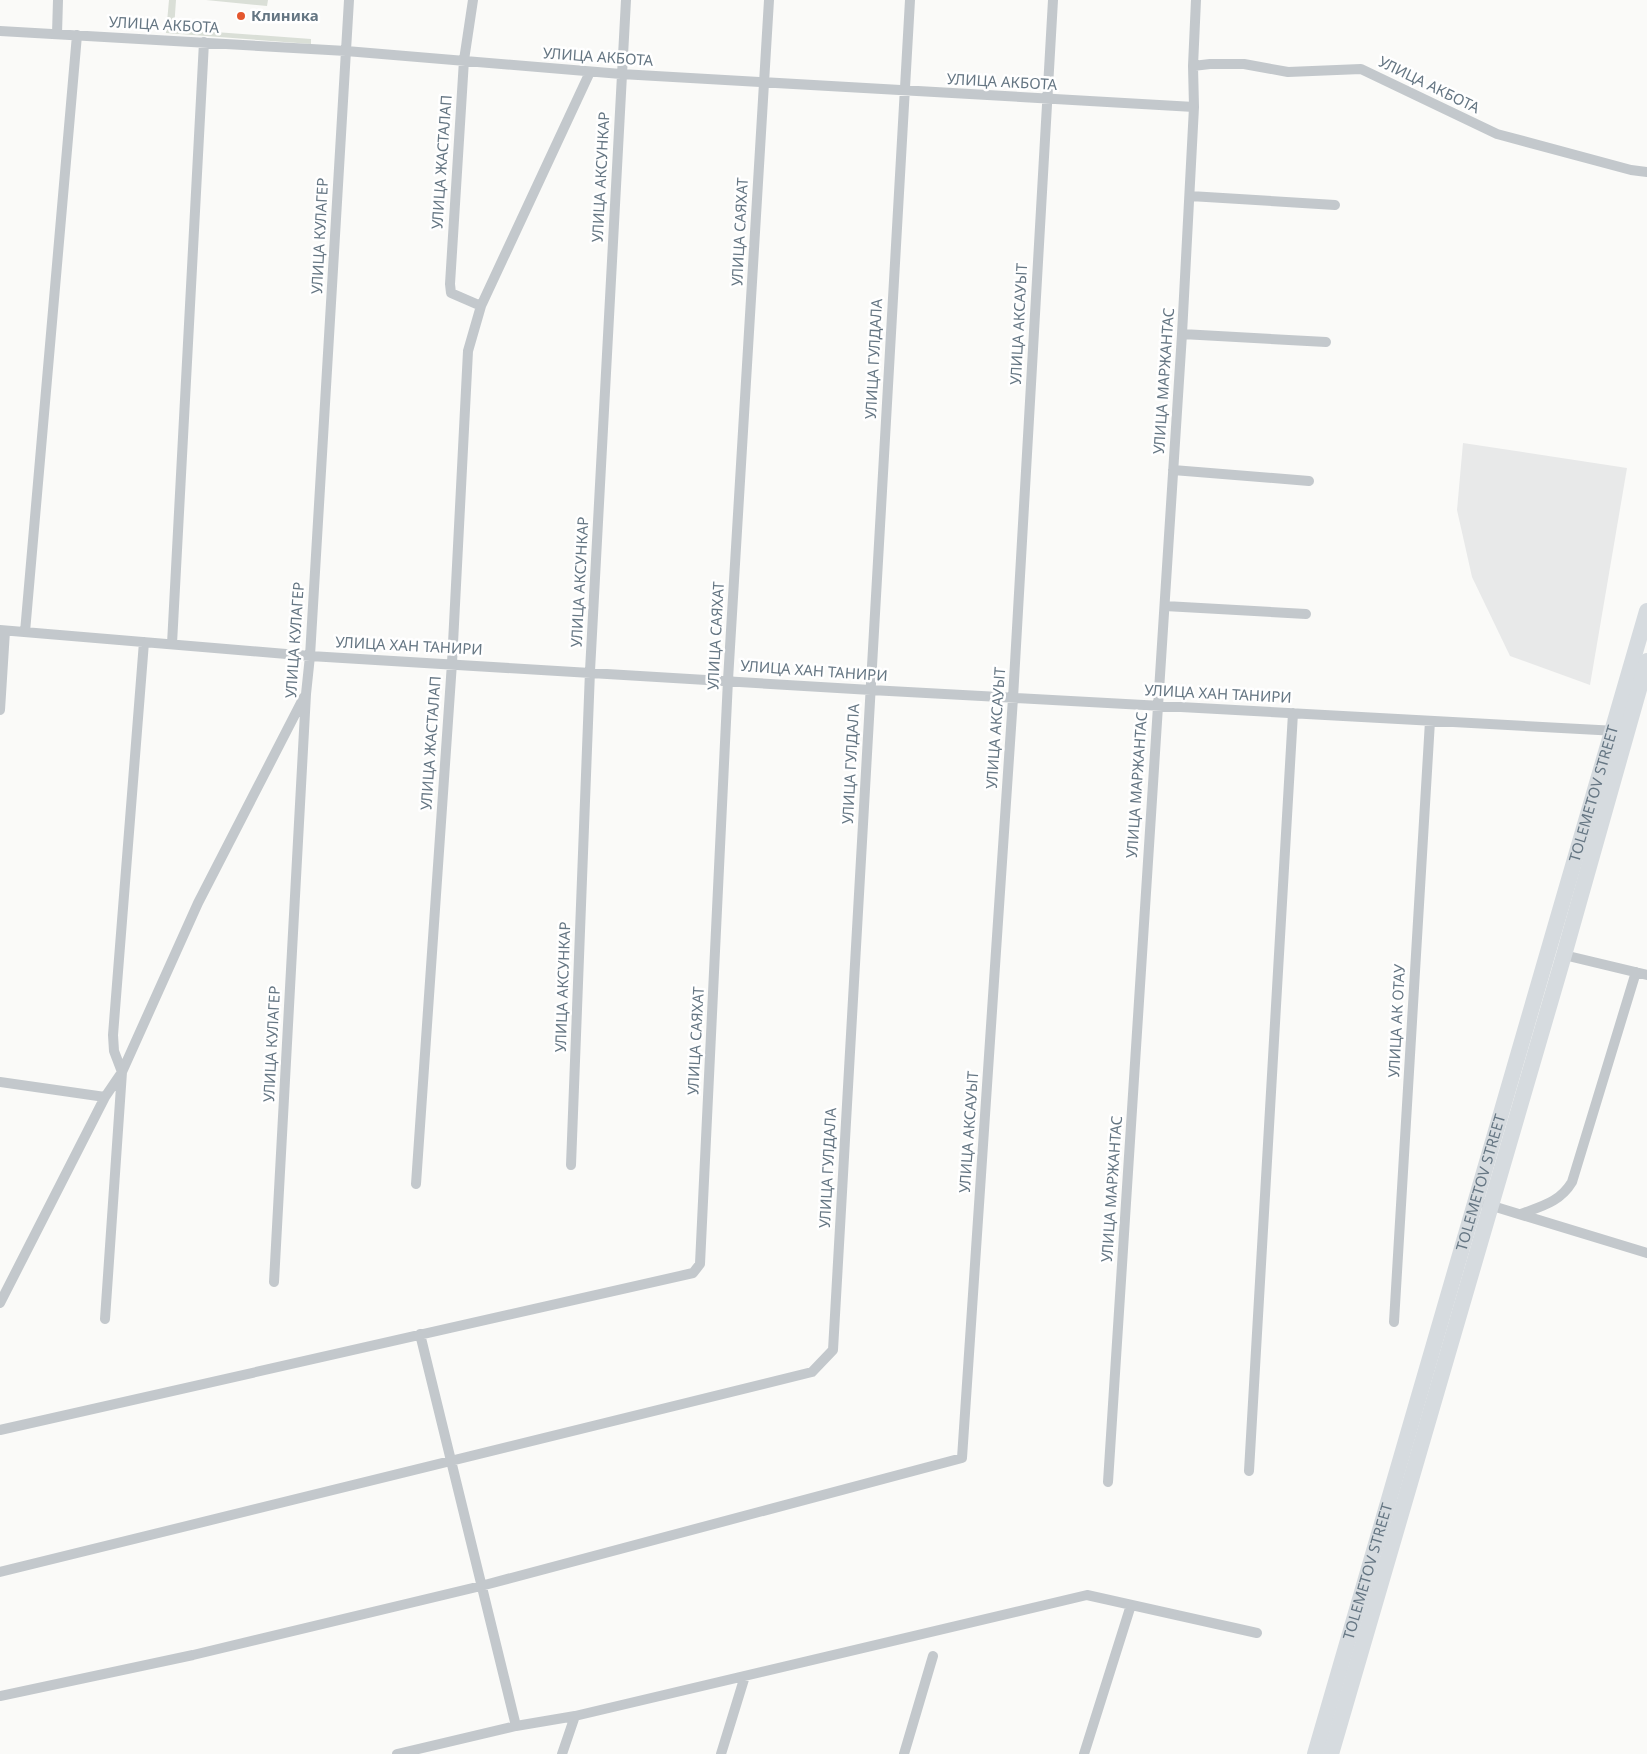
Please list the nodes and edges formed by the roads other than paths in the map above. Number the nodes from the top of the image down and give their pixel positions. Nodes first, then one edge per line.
1 (58, 0) edge
2 (349, 0) edge
3 (473, 0) edge
4 (626, 0) edge
5 (769, 0) edge
6 (910, 0) edge
7 (1053, 0) edge
8 (1196, 0) edge
9 (0, 31) edge
10 (57, 34) junction
11 (76, 35) junction
12 (204, 42) junction
13 (346, 51) junction
14 (464, 60) junction
15 (1193, 66) junction
16 (590, 72) junction
17 (621, 74) junction
18 (764, 83) junction
19 (905, 91) junction
20 (1047, 99) junction
21 (1194, 107) junction
22 (1647, 172) edge
23 (1190, 196) junction
24 (1335, 205) dead end
25 (481, 306) junction
26 (1182, 334) junction
27 (1326, 342) dead end
28 (1173, 470) junction
29 (1309, 481) dead end
30 (1165, 606) junction
31 (1647, 611) edge
32 (1306, 614) dead end
33 (2, 630) edge
34 (25, 632) junction
35 (144, 642) junction
36 (172, 644) junction
37 (310, 656) junction
38 (1647, 662) edge
39 (452, 663) junction
40 (590, 671) junction
41 (728, 680) junction
42 (870, 690) junction
43 (306, 694) junction
44 (1013, 698) junction
45 (1157, 706) junction
46 (0, 710) edge
47 (1294, 713) junction
48 (1430, 721) junction
49 (1619, 731) junction
50 (1564, 955) junction
51 (1636, 972) junction
52 (1647, 975) edge
53 (122, 1072) junction
54 (0, 1082) edge
55 (105, 1098) junction
56 (571, 1166) dead end
57 (416, 1184) dead end
58 (1483, 1203) junction
59 (1521, 1214) junction
60 (1647, 1253) edge
61 (274, 1282) dead end
62 (0, 1303) edge
63 (105, 1319) dead end
64 (1394, 1322) dead end
65 (420, 1334) junction
66 (0, 1430) edge
67 (450, 1461) junction
68 (1248, 1471) dead end
69 (1108, 1482) dead end
70 (0, 1572) edge
71 (481, 1586) junction
72 (1131, 1605) junction
73 (1257, 1633) dead end
74 (933, 1656) dead end
75 (745, 1676) junction
76 (0, 1696) edge
77 (575, 1716) junction
78 (516, 1726) junction
79 (397, 1754) edge
80 (562, 1754) edge
81 (721, 1754) edge
82 (904, 1754) edge
83 (1084, 1754) edge
84 (1315, 1754) edge
85 (1331, 1754) edge

1 - 10 street
2 - 13 street, УЛИЦА КУЛАГЕР
3 - 14 street, УЛИЦА ЖАСТАЛАП
4 - 17 street, УЛИЦА АКСУНКАР
5 - 18 street, УЛИЦА САЯХАТ
6 - 19 street, УЛИЦА ГУЛДАЛА
7 - 20 street, УЛИЦА АКСАУЫТ
8 - 15 street, УЛИЦА МАРЖАНТАС
9 - 10 street, УЛИЦА АКБОТА
10 - 11 street, УЛИЦА АКБОТА
11 - 12 street, УЛИЦА АКБОТА
11 - 34 street
12 - 13 street, УЛИЦА АКБОТА
12 - 36 street
13 - 14 street, УЛИЦА АКБОТА
13 - 37 street, УЛИЦА КУЛАГЕР
14 - 16 street, УЛИЦА АКБОТА
14 - 25 street, УЛИЦА ЖАСТАЛАП
15 - 21 street, УЛИЦА МАРЖАНТАС
15 - 22 street, УЛИЦА АКБОТА
16 - 17 street, УЛИЦА АКБОТА
16 - 25 street, УЛИЦА ЖАСТАЛАП
17 - 18 street, УЛИЦА АКБОТА
17 - 40 street, УЛИЦА АКСУНКАР
18 - 19 street, УЛИЦА АКБОТА
18 - 41 street, УЛИЦА САЯХАТ
19 - 20 street, УЛИЦА АКБОТА
19 - 42 street, УЛИЦА ГУЛДАЛА
20 - 21 street, УЛИЦА АКБОТА
20 - 44 street, УЛИЦА АКСАУЫТ
21 - 23 street, УЛИЦА МАРЖАНТАС
23 - 24 street
23 - 26 street, УЛИЦА МАРЖАНТАС
25 - 39 street, УЛИЦА ЖАСТАЛАП
26 - 27 street
26 - 28 street, УЛИЦА МАРЖАНТАС
28 - 29 street
28 - 30 street, УЛИЦА МАРЖАНТАС
30 - 32 street
30 - 45 street, УЛИЦА МАРЖАНТАС
31 - 49 main road, TOLEMETOV STREET
33 - 34 street, УЛИЦА ХАН ТАНИРИ
33 - 46 street
34 - 35 street, УЛИЦА ХАН ТАНИРИ
35 - 36 street, УЛИЦА ХАН ТАНИРИ
35 - 53 street
36 - 37 street, УЛИЦА ХАН ТАНИРИ
37 - 39 street, УЛИЦА ХАН ТАНИРИ
37 - 43 street, УЛИЦА КУЛАГЕР
38 - 49 main road, TOLEMETOV STREET
39 - 40 street, УЛИЦА ХАН ТАНИРИ
39 - 57 street, УЛИЦА ЖАСТАЛАП
40 - 41 street, УЛИЦА ХАН ТАНИРИ
40 - 56 street, УЛИЦА АКСУНКАР
41 - 42 street, УЛИЦА ХАН ТАНИРИ
41 - 65 street, УЛИЦА САЯХАТ
42 - 44 street, УЛИЦА ХАН ТАНИРИ
42 - 67 street, УЛИЦА ГУЛДАЛА
43 - 53 street
43 - 61 street, УЛИЦА КУЛАГЕР
44 - 45 street, УЛИЦА ХАН ТАНИРИ
44 - 71 street, УЛИЦА АКСАУЫТ
45 - 47 street, УЛИЦА ХАН ТАНИРИ
45 - 69 street, УЛИЦА МАРЖАНТАС
47 - 48 street, УЛИЦА ХАН ТАНИРИ
47 - 68 street
48 - 49 street, УЛИЦА ХАН ТАНИРИ
48 - 64 street, УЛИЦА АК ОТАУ
49 - 50 main road, TOLEMETOV STREET
49 - 58 main road, TOLEMETOV STREET
50 - 51 street
50 - 58 main road, TOLEMETOV STREET
51 - 52 street
51 - 59 street
53 - 55 street
53 - 63 street
54 - 55 street
55 - 62 street
58 - 59 street
58 - 84 main road, TOLEMETOV STREET
58 - 85 main road, TOLEMETOV STREET
59 - 60 street
65 - 66 street
65 - 67 street
67 - 70 street
67 - 71 street
71 - 76 street
71 - 78 street
72 - 73 street
72 - 75 street
72 - 83 street
74 - 82 street
75 - 77 street
75 - 81 street
77 - 78 street
77 - 80 street
78 - 79 street

